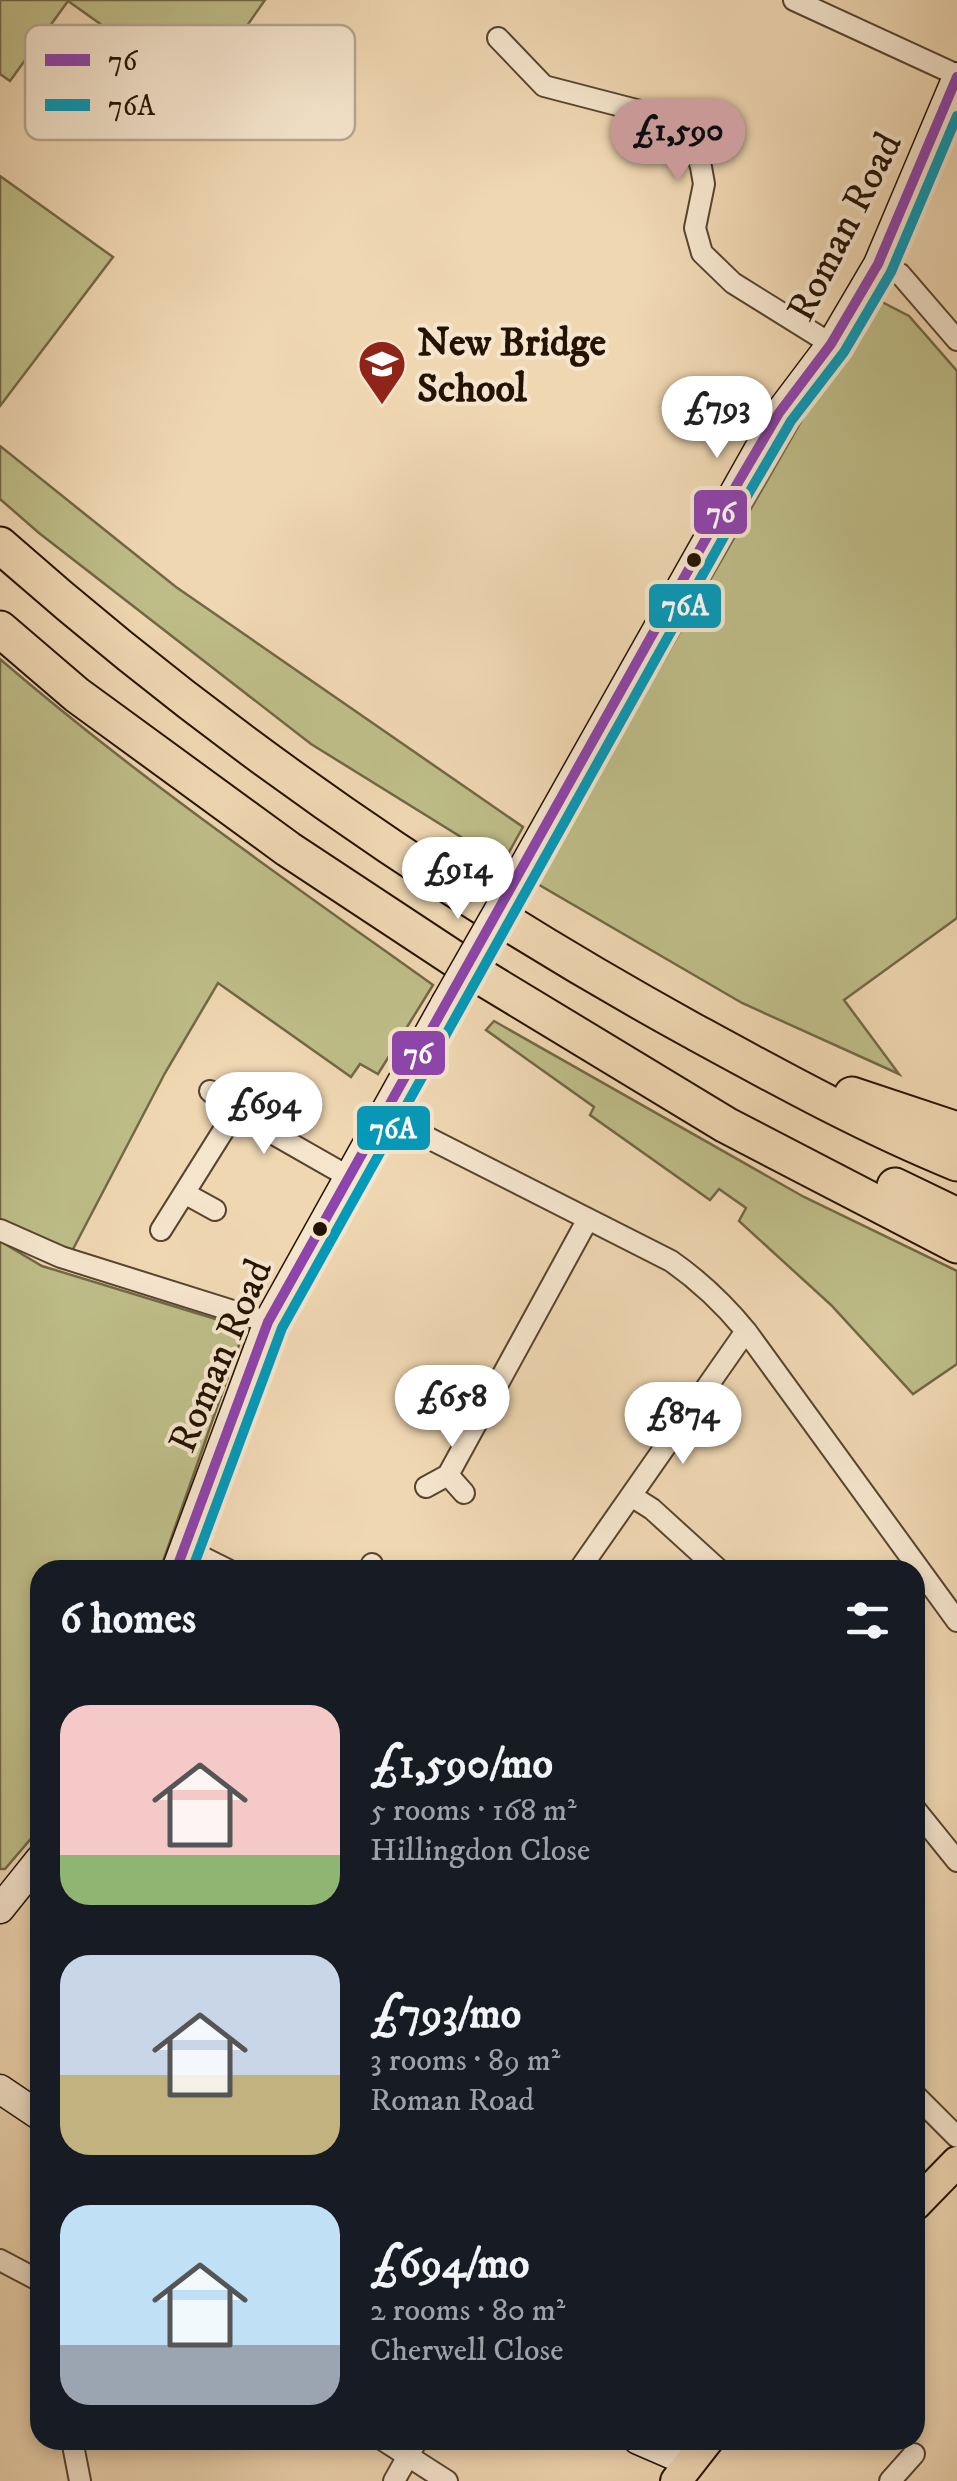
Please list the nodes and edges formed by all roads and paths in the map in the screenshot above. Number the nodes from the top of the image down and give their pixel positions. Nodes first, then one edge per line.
1 (794, 0) edge
2 (498, 38) dead end
3 (957, 76) edge
4 (878, 264) junction
5 (957, 340) edge
6 (830, 344) junction
7 (0, 545) edge
8 (0, 629) edge
9 (554, 1023) junction
10 (756, 1065) junction
11 (210, 1092) dead end
12 (235, 1112) junction
13 (383, 1115) junction
14 (957, 1130) edge
15 (957, 1163) edge
16 (349, 1177) junction
17 (186, 1194) junction
18 (215, 1210) dead end
19 (957, 1216) edge
20 (588, 1219) junction
21 (0, 1230) edge
22 (161, 1230) dead end
23 (957, 1245) edge
24 (268, 1322) junction
25 (746, 1331) junction
26 (448, 1474) junction
27 (426, 1487) dead end
28 (464, 1494) dead end
29 (633, 1497) junction
30 (180, 1559) edge
31 (586, 1560) edge
32 (708, 1560) edge
33 (913, 1560) edge
34 (925, 1577) edge
35 (957, 1621) edge
36 (925, 1822) edge
37 (957, 1862) edge
38 (30, 1879) edge
39 (0, 1909) edge
40 (0, 2089) edge
41 (925, 2105) edge
42 (30, 2109) edge
43 (957, 2137) edge
44 (957, 2162) edge
45 (925, 2195) edge
46 (0, 2260) edge
47 (30, 2275) edge
48 (74, 2450) edge
49 (411, 2450) edge
50 (414, 2450) edge
51 (661, 2450) edge
52 (700, 2450) edge
53 (914, 2454) dead end
54 (682, 2473) edge
55 (80, 2481) edge
56 (394, 2481) edge
57 (447, 2481) edge
58 (890, 2481) edge

1 - 3 street
2 - 6 street
3 - 4 street, Roman Road
4 - 5 street
4 - 6 street, Roman Road
6 - 13 street, Roman Road, bridge
7 - 10 highway
8 - 9 highway
9 - 19 highway
9 - 23 highway
10 - 14 highway
10 - 15 highway
11 - 12 street
12 - 16 street
12 - 17 street
13 - 16 street, Roman Road
13 - 20 street
16 - 24 street, Roman Road
17 - 18 street
17 - 22 street
20 - 25 street
20 - 26 street
21 - 24 street
24 - 30 street, Roman Road
25 - 29 street
25 - 33 street
26 - 27 street
26 - 28 street
29 - 31 street
29 - 32 street
34 - 35 street
36 - 37 street
38 - 39 street
40 - 42 street
41 - 43 street
44 - 45 main road
46 - 47 street
48 - 55 street
49 - 56 street
50 - 57 street
51 - 54 street
52 - 54 main road
53 - 58 street

